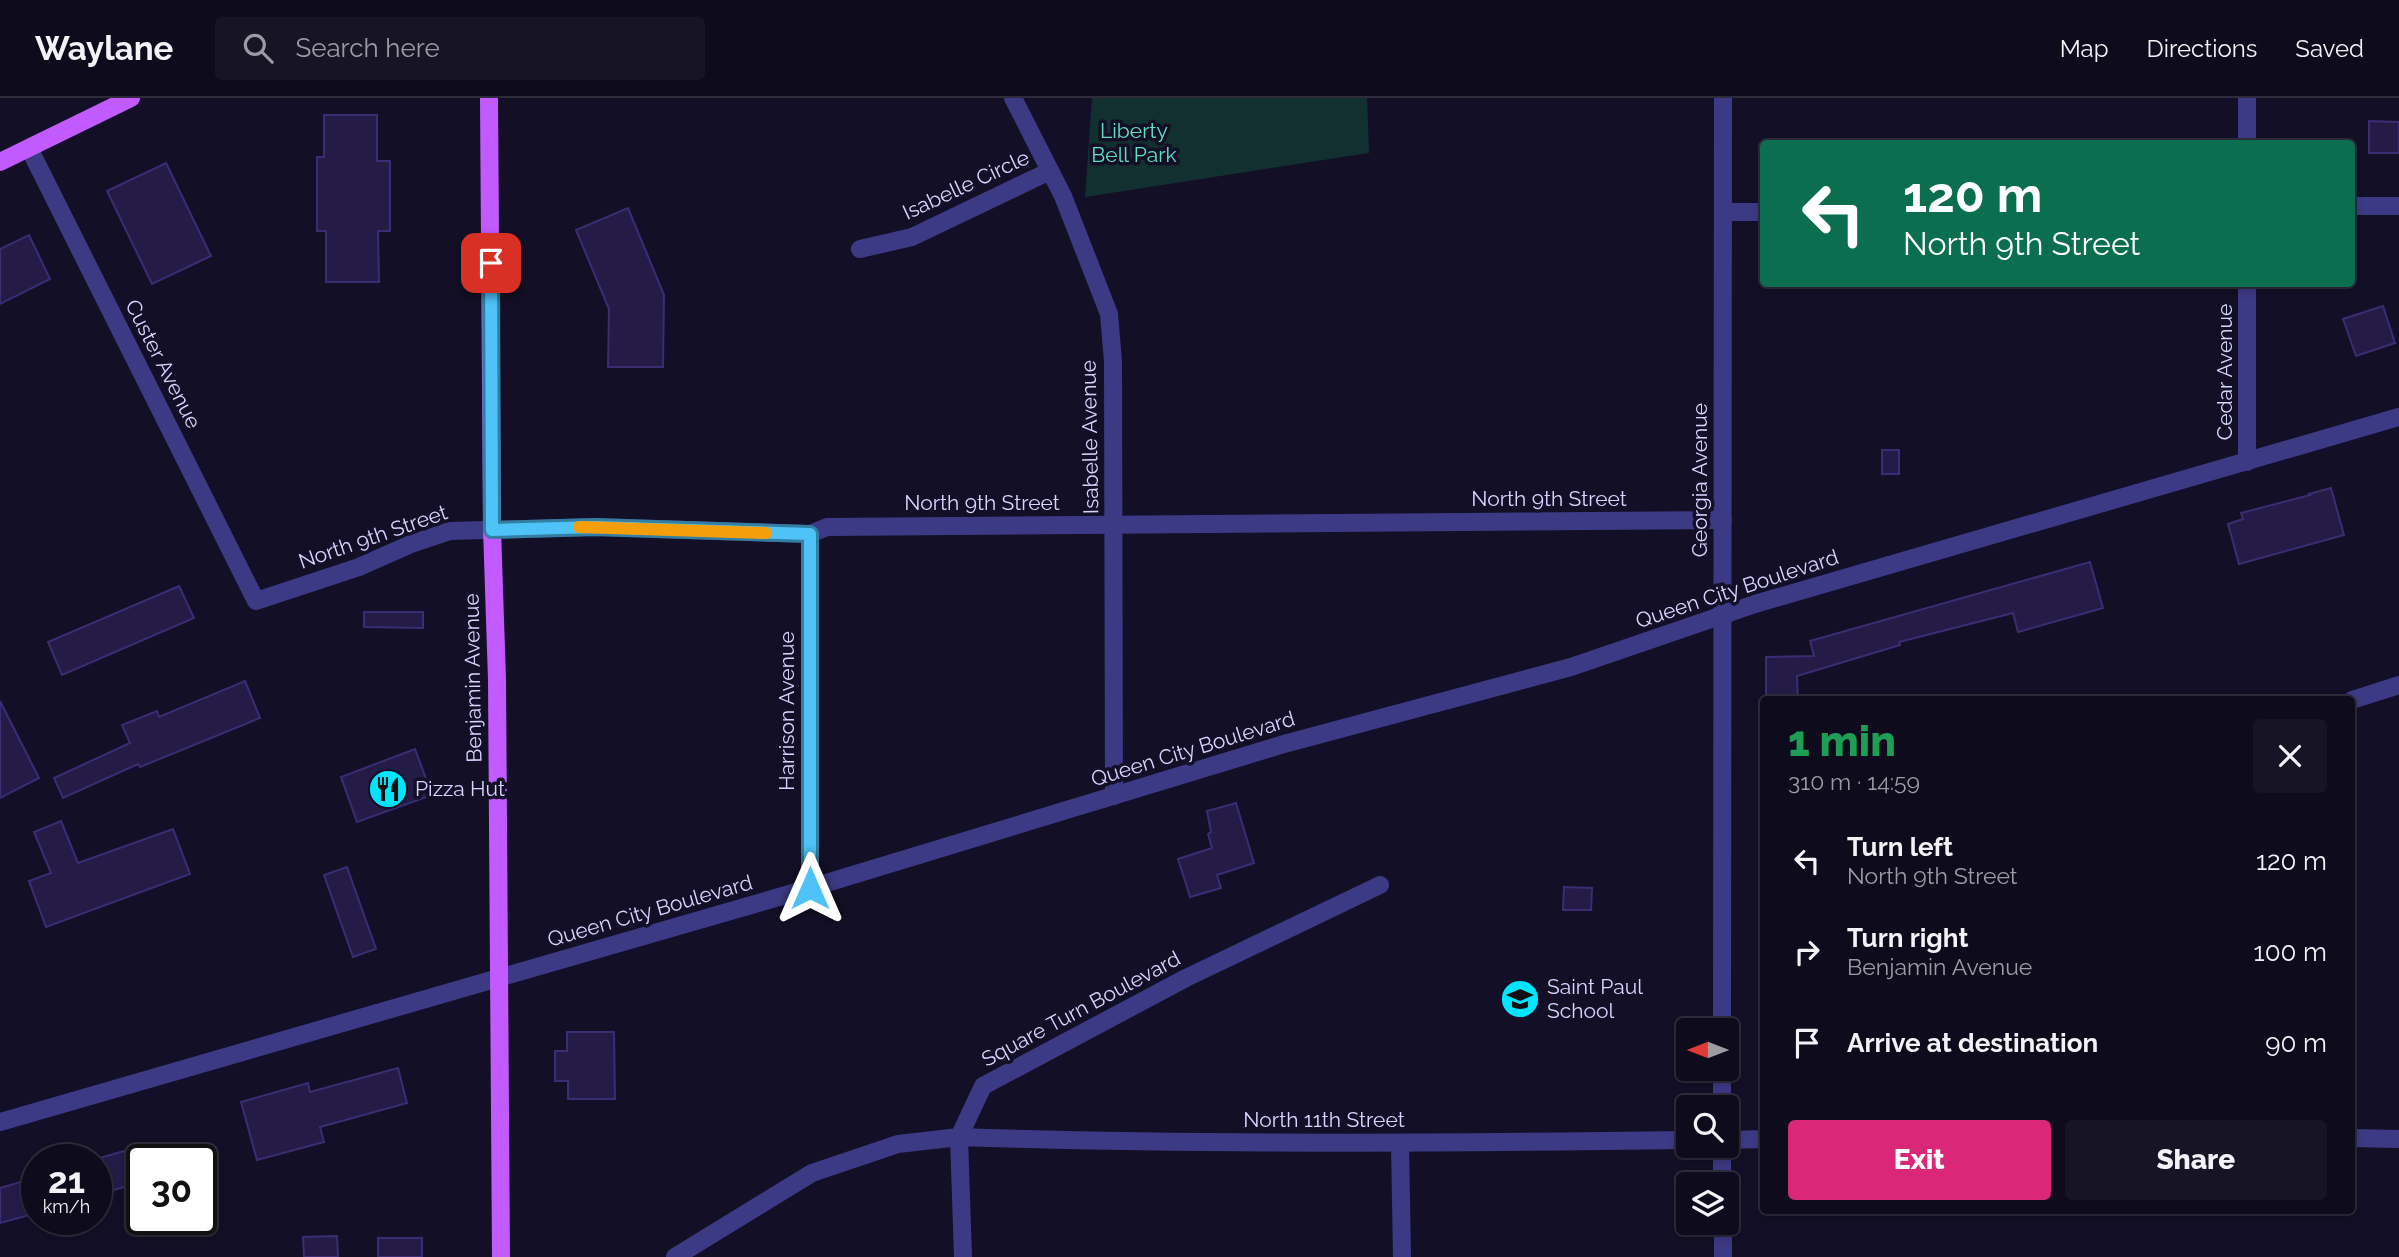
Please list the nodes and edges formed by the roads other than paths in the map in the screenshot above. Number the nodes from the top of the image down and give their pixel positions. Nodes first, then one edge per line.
1 (131, 98) edge
2 (489, 98) edge
3 (1013, 98) edge
4 (1723, 98) edge
5 (2246, 98) edge
6 (2247, 140) edge
7 (29, 148) junction
8 (0, 162) edge
9 (1050, 171) junction
10 (2355, 206) edge
11 (2399, 206) edge
12 (1723, 212) junction
13 (1760, 212) edge
14 (860, 249) dead end
15 (2247, 287) edge
16 (2399, 418) edge
17 (2247, 461) junction
18 (1723, 520) junction
19 (1114, 525) junction
20 (492, 530) junction
21 (810, 534) junction
22 (256, 601) joint
23 (1723, 615) junction
24 (2399, 685) edge
25 (2355, 699) edge
26 (1114, 796) junction
27 (1380, 885) dead end
28 (810, 888) junction
29 (500, 976) junction
30 (1722, 1018) edge
31 (0, 1122) edge
32 (959, 1137) junction
33 (2355, 1138) edge
34 (1760, 1139) edge
35 (2399, 1139) edge
36 (1676, 1140) edge
37 (1739, 1140) edge
38 (1400, 1144) junction
39 (1723, 1235) edge
40 (501, 1257) edge
41 (675, 1257) edge
42 (963, 1257) edge
43 (1402, 1257) edge
44 (1723, 1257) edge

1 - 7 main road
2 - 20 main road, Benjamin Avenue
3 - 9 street, Isabelle Avenue
4 - 12 street, Georgia Avenue
5 - 6 street
7 - 8 main road
7 - 22 street, Custer Avenue
9 - 14 street, Isabelle Circle
9 - 19 street, Isabelle Avenue
10 - 11 street
12 - 13 street
12 - 18 street, Georgia Avenue
15 - 17 street, Cedar Avenue
16 - 17 street, Queen City Boulevard
17 - 23 street, Queen City Boulevard
18 - 19 street, North 9th Street
18 - 23 street, Georgia Avenue
19 - 21 street, North 9th Street
19 - 26 street, Isabelle Avenue
20 - 21 street, North 9th Street
20 - 22 street, North 9th Street
20 - 29 main road, Benjamin Avenue
21 - 28 street, Harrison Avenue
23 - 26 street, Queen City Boulevard
23 - 30 street, Georgia Avenue
24 - 25 street
26 - 28 street, Queen City Boulevard
27 - 32 street, Square Turn Boulevard
28 - 29 street, Queen City Boulevard
29 - 31 street, Queen City Boulevard
29 - 40 main road, Benjamin Avenue
32 - 38 street, North 11th Street
32 - 41 street
32 - 42 street
33 - 35 street
34 - 37 street
36 - 38 street, North 11th Street
38 - 43 street
39 - 44 street

